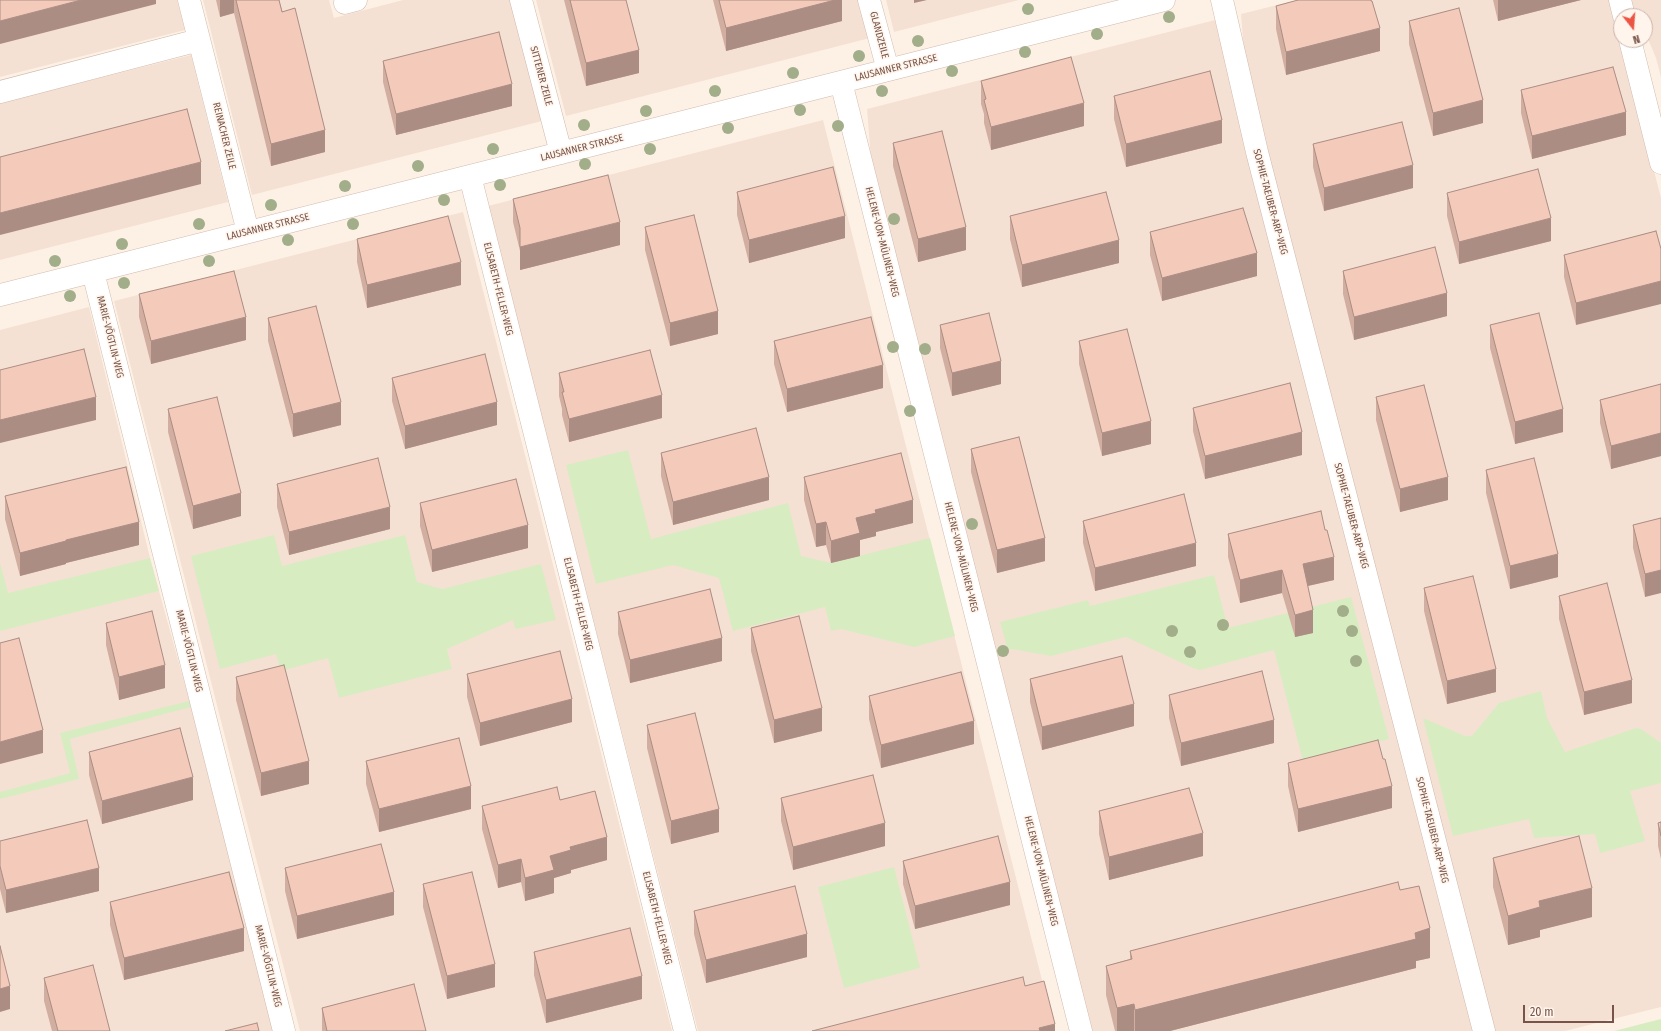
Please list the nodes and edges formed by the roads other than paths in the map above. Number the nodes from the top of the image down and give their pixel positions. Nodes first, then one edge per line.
1 (189, 0) edge
2 (521, 0) edge
3 (869, 0) edge
4 (1164, 0) edge
5 (1222, 0) edge
6 (199, 40) junction
7 (1632, 48) edge
8 (888, 70) junction
9 (841, 82) junction
10 (0, 92) edge
11 (561, 153) junction
12 (1661, 163) edge
13 (470, 176) junction
14 (248, 232) junction
15 (93, 272) junction
16 (0, 296) edge
17 (284, 1031) edge
18 (685, 1031) edge
19 (1081, 1031) edge
20 (1484, 1031) edge

1 - 6 street, REINACHER ZEILE
2 - 11 street, SITTENER ZEILE
3 - 8 street, GLANDZEILE
4 - 8 street, LAUSANNER STRASSE
5 - 20 street, SOPHIE-TAEUBER-ARP-WEG
6 - 10 street
6 - 14 street, REINACHER ZEILE
7 - 12 street
8 - 9 street, LAUSANNER STRASSE
9 - 11 street, LAUSANNER STRASSE
9 - 19 street, HELENE-VON-MÜLINEN-WEG
11 - 13 street, LAUSANNER STRASSE
13 - 14 street, LAUSANNER STRASSE
13 - 18 street, ELISABETH-FELLER-WEG
14 - 15 street, LAUSANNER STRASSE
15 - 16 street, LAUSANNER STRASSE
15 - 17 street, MARIE-VÖGTLIN-WEG

